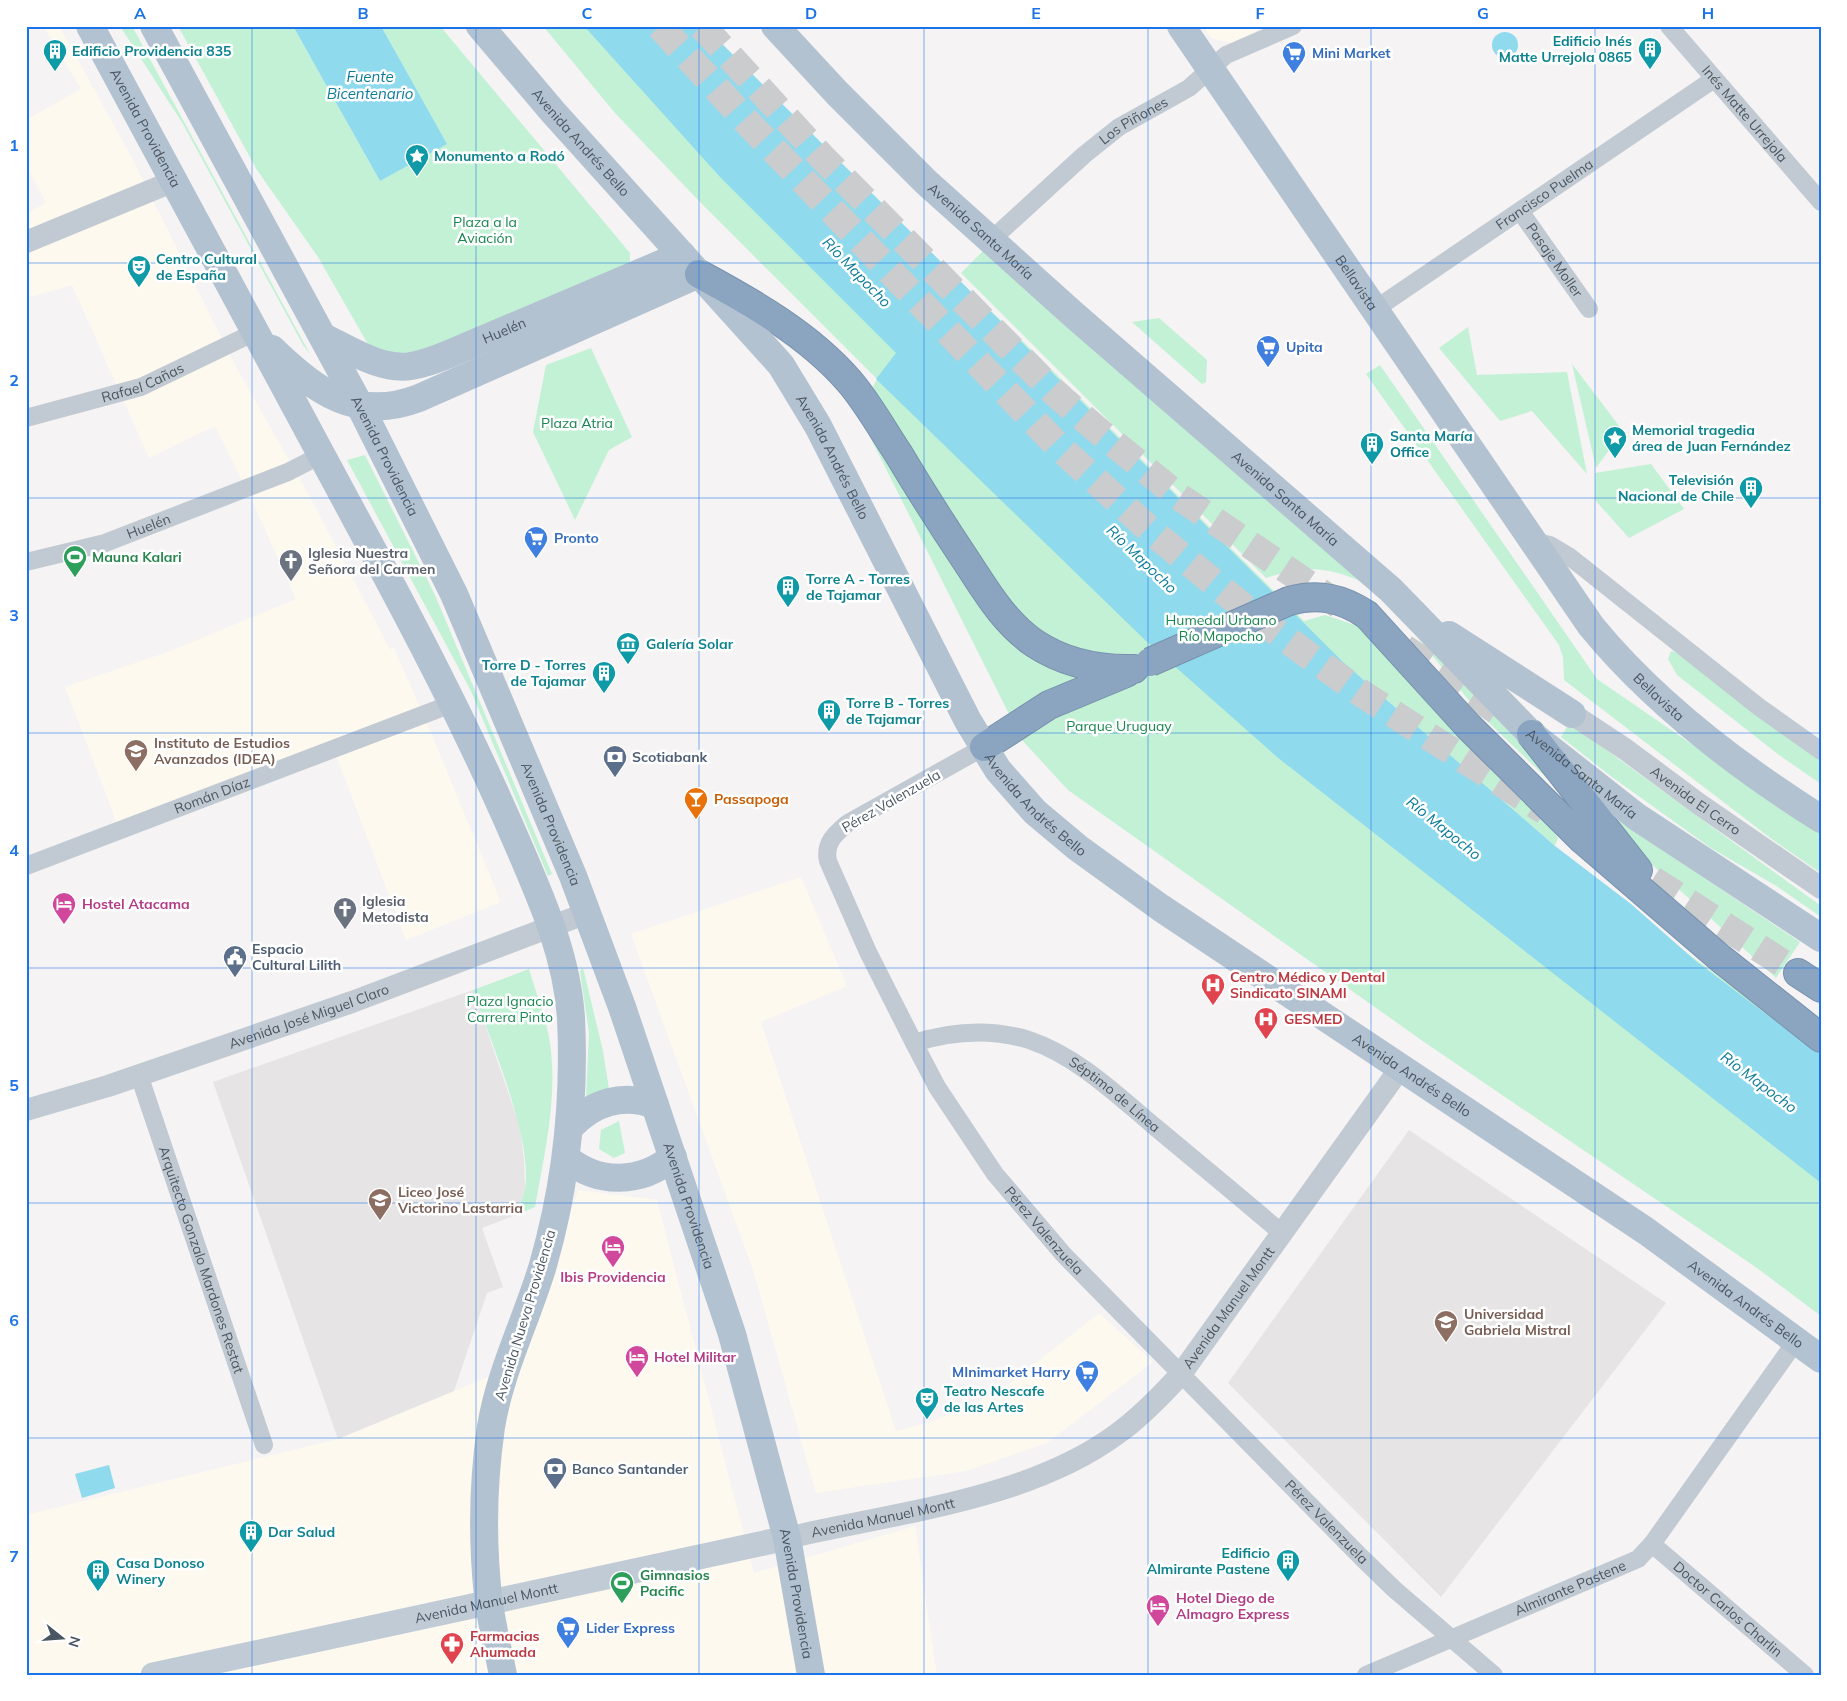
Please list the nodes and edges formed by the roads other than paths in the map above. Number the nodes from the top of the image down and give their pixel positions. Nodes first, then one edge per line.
1 (90, 26) edge
2 (154, 26) edge
3 (480, 26) edge
4 (775, 26) edge
5 (1181, 26) edge
6 (1293, 26) edge
7 (1669, 26) edge
8 (1210, 69) junction
9 (1714, 79) junction
10 (174, 181) junction
11 (1821, 202) edge
12 (1520, 211) junction
13 (990, 241) junction
14 (26, 242) edge
15 (690, 264) junction
16 (1589, 309) dead end
17 (1374, 310) junction
18 (255, 332) junction
19 (323, 337) junction
20 (360, 406) junction
21 (26, 418) edge
22 (321, 455) junction
23 (1532, 541) junction
24 (26, 562) edge
25 (1419, 618) junction
26 (1142, 665) junction
27 (454, 703) junction
28 (1572, 714) junction
29 (1531, 734) junction
30 (984, 747) junction
31 (1821, 751) edge
32 (1821, 819) edge
33 (26, 866) edge
34 (1821, 888) edge
35 (588, 913) junction
36 (552, 927) junction
37 (1690, 931) junction
38 (1821, 938) edge
39 (1798, 973) tunnel mouth
40 (1821, 988) edge
41 (1821, 1038) edge
42 (914, 1043) junction
43 (1400, 1067) junction
44 (139, 1075) junction
45 (655, 1105) junction
46 (26, 1110) edge
47 (570, 1128) junction
48 (673, 1157) junction
49 (566, 1158) junction
50 (1283, 1234) junction
51 (1796, 1340) junction
52 (1821, 1359) edge
53 (1180, 1374) junction
54 (264, 1445) dead end
55 (787, 1538) junction
56 (1652, 1544) junction
57 (489, 1602) junction
58 (1453, 1638) junction
59 (153, 1675) edge
60 (503, 1675) edge
61 (812, 1675) edge
62 (1366, 1675) edge
63 (1494, 1675) edge
64 (1805, 1675) edge

1 - 10 main road, Avenida Providencia
2 - 19 main road, Avenida Providencia
3 - 15 main road, Avenida Andrés Bello
4 - 13 main road, Avenida Santa María
5 - 8 main road, Bellavista
6 - 8 street, Los Piñones
7 - 9 street, Inés Matte Urrejola
8 - 13 street, Los Piñones
8 - 17 main road, Bellavista
9 - 11 street, Inés Matte Urrejola
9 - 12 street, Francisco Puelma
10 - 14 street
10 - 18 main road, Avenida Providencia
12 - 16 street, Pasaje Moller
12 - 17 street, Francisco Puelma
13 - 25 main road, Avenida Santa María
15 - 19 main road, Huelén
15 - 20 main road, Huelén
15 - 26 highway
15 - 30 main road, Avenida Andrés Bello
17 - 23 main road, Bellavista
18 - 20 main road, Huelén
18 - 21 street, Rafael Cañas
18 - 22 main road, Avenida Providencia
19 - 20 main road, Avenida Providencia
20 - 35 main road, Avenida Providencia
22 - 24 street, Huelén
22 - 27 main road, Avenida Providencia
23 - 31 street
23 - 32 main road, Bellavista
25 - 28 main road
25 - 29 main road, Avenida Santa María
26 - 30 highway
26 - 37 highway, bridge
27 - 33 street, Román Díaz
27 - 36 main road, Avenida Providencia
28 - 29 main road
28 - 34 street, Avenida El Cerro
29 - 37 highway
29 - 38 main road, Avenida Santa María
30 - 42 street, Pérez Valenzuela
30 - 43 main road, Avenida Andrés Bello
35 - 36 street, Avenida José Miguel Claro
35 - 45 main road, Avenida Providencia
36 - 44 street, Avenida José Miguel Claro
36 - 47 main road, Avenida Nueva Providencia
37 - 41 highway
39 - 40 highway
42 - 50 street, Séptimo de Línea
42 - 53 street, Pérez Valenzuela
43 - 50 street, Avenida Manuel Montt
43 - 51 main road, Avenida Andrés Bello
44 - 46 street, Avenida José Miguel Claro
44 - 54 street, Arquitecto Gonzalo Mardones Restat
45 - 47 main road
45 - 48 main road, Avenida Providencia
47 - 49 main road, Avenida Nueva Providencia
48 - 49 main road
48 - 55 main road, Avenida Providencia
49 - 57 main road, Avenida Nueva Providencia
50 - 53 street, Avenida Manuel Montt
51 - 52 main road, Avenida Andrés Bello
51 - 56 street, Almirante Pastene
53 - 55 street, Avenida Manuel Montt
53 - 58 street, Pérez Valenzuela
55 - 57 main road, Avenida Manuel Montt
55 - 61 main road, Avenida Providencia
56 - 58 street, Almirante Pastene
56 - 64 street, Doctor Carlos Charlin
57 - 59 main road, Avenida Manuel Montt
57 - 60 main road, Avenida Nueva Providencia
58 - 62 street, Almirante Pastene
58 - 63 street, Pérez Valenzuela

